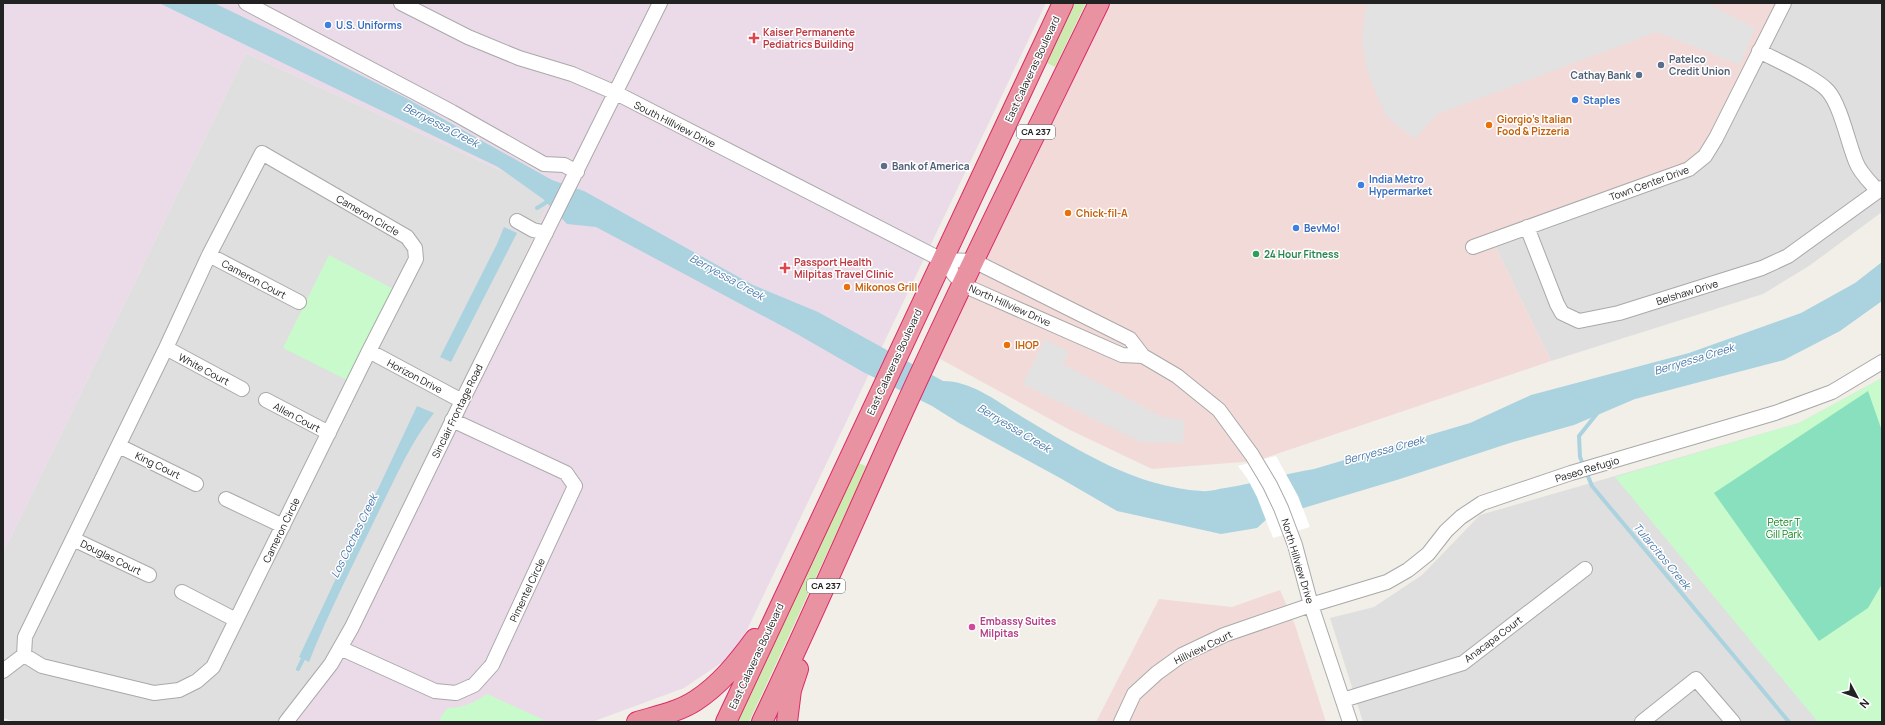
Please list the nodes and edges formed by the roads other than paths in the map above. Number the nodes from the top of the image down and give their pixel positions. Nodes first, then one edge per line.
1 (246, 3) edge
2 (401, 3) edge
3 (660, 3) edge
4 (1063, 3) edge
5 (1099, 3) edge
6 (1784, 3) edge
7 (1759, 51) junction
8 (616, 93) junction
9 (576, 174) junction
10 (1880, 190) edge
11 (517, 221) dead end
12 (1527, 227) junction
13 (547, 231) junction
14 (1474, 247) dead end
15 (209, 255) junction
16 (942, 260) junction
17 (974, 261) junction
18 (963, 285) junction
19 (299, 302) dead end
20 (166, 348) junction
21 (369, 351) junction
22 (1143, 356) junction
23 (1882, 362) edge
24 (242, 389) dead end
25 (266, 400) dead end
26 (462, 400) junction
27 (452, 420) junction
28 (329, 433) junction
29 (119, 446) junction
30 (196, 484) dead end
31 (226, 499) dead end
32 (283, 526) junction
33 (73, 539) junction
34 (1585, 569) dead end
35 (149, 575) dead end
36 (182, 592) dead end
37 (818, 602) junction
38 (1311, 604) junction
39 (777, 611) junction
40 (236, 620) junction
41 (340, 648) junction
42 (24, 655) junction
43 (3, 671) edge
44 (1343, 700) junction
45 (286, 722) edge
46 (637, 722) edge
47 (726, 722) edge
48 (762, 722) edge
49 (787, 722) edge
50 (1122, 722) edge
51 (1350, 722) edge
52 (1642, 722) edge
53 (1732, 722) edge

1 - 9 street
2 - 8 street, South Hillview Drive
3 - 8 street, Sinclair Frontage Road
4 - 16 highway, East Calaveras Boulevard / CA 237
5 - 17 highway, CA 237
6 - 7 street, Town Center Drive
7 - 10 street
7 - 12 street, Town Center Drive
8 - 9 street, Sinclair Frontage Road
8 - 16 street, South Hillview Drive
9 - 13 street, Sinclair Frontage Road
10 - 12 street, Belshaw Drive
11 - 13 street
12 - 14 street, Town Center Drive
13 - 26 street, Sinclair Frontage Road
15 - 19 street, Cameron Court
15 - 20 street, Cameron Circle
15 - 21 street, Cameron Circle
16 - 17 street, North Hillview Drive
16 - 18 street, North Hillview Drive
16 - 39 highway, East Calaveras Boulevard / CA 237
17 - 18 highway, CA 237
17 - 22 street, North Hillview Drive
18 - 22 street, North Hillview Drive
18 - 37 highway, CA 237
20 - 24 street, White Court
20 - 29 street, Cameron Circle
21 - 26 street, Horizon Drive
21 - 28 street, Cameron Circle
22 - 38 street, North Hillview Drive
23 - 38 street, Paseo Refugio
25 - 28 street, Allen Court
26 - 27 street, Sinclair Frontage Road
27 - 41 street, Sinclair Frontage Road
27 - 41 street, Pimentel Circle
28 - 32 street, Cameron Circle
29 - 30 street, King Court
29 - 33 street, Cameron Circle
31 - 32 street
32 - 40 street, Cameron Circle
33 - 35 street, Douglas Court
33 - 42 street, Cameron Circle
34 - 44 street, Anacapa Court
36 - 40 street
37 - 48 highway, CA 237
37 - 49 highway
38 - 44 street, North Hillview Drive
38 - 50 street, Hillview Court
39 - 46 highway
39 - 47 highway, East Calaveras Boulevard / CA 237
40 - 42 street, Cameron Circle
41 - 45 street, Sinclair Frontage Road
42 - 43 street
44 - 51 street, North Hillview Drive
52 - 53 street

